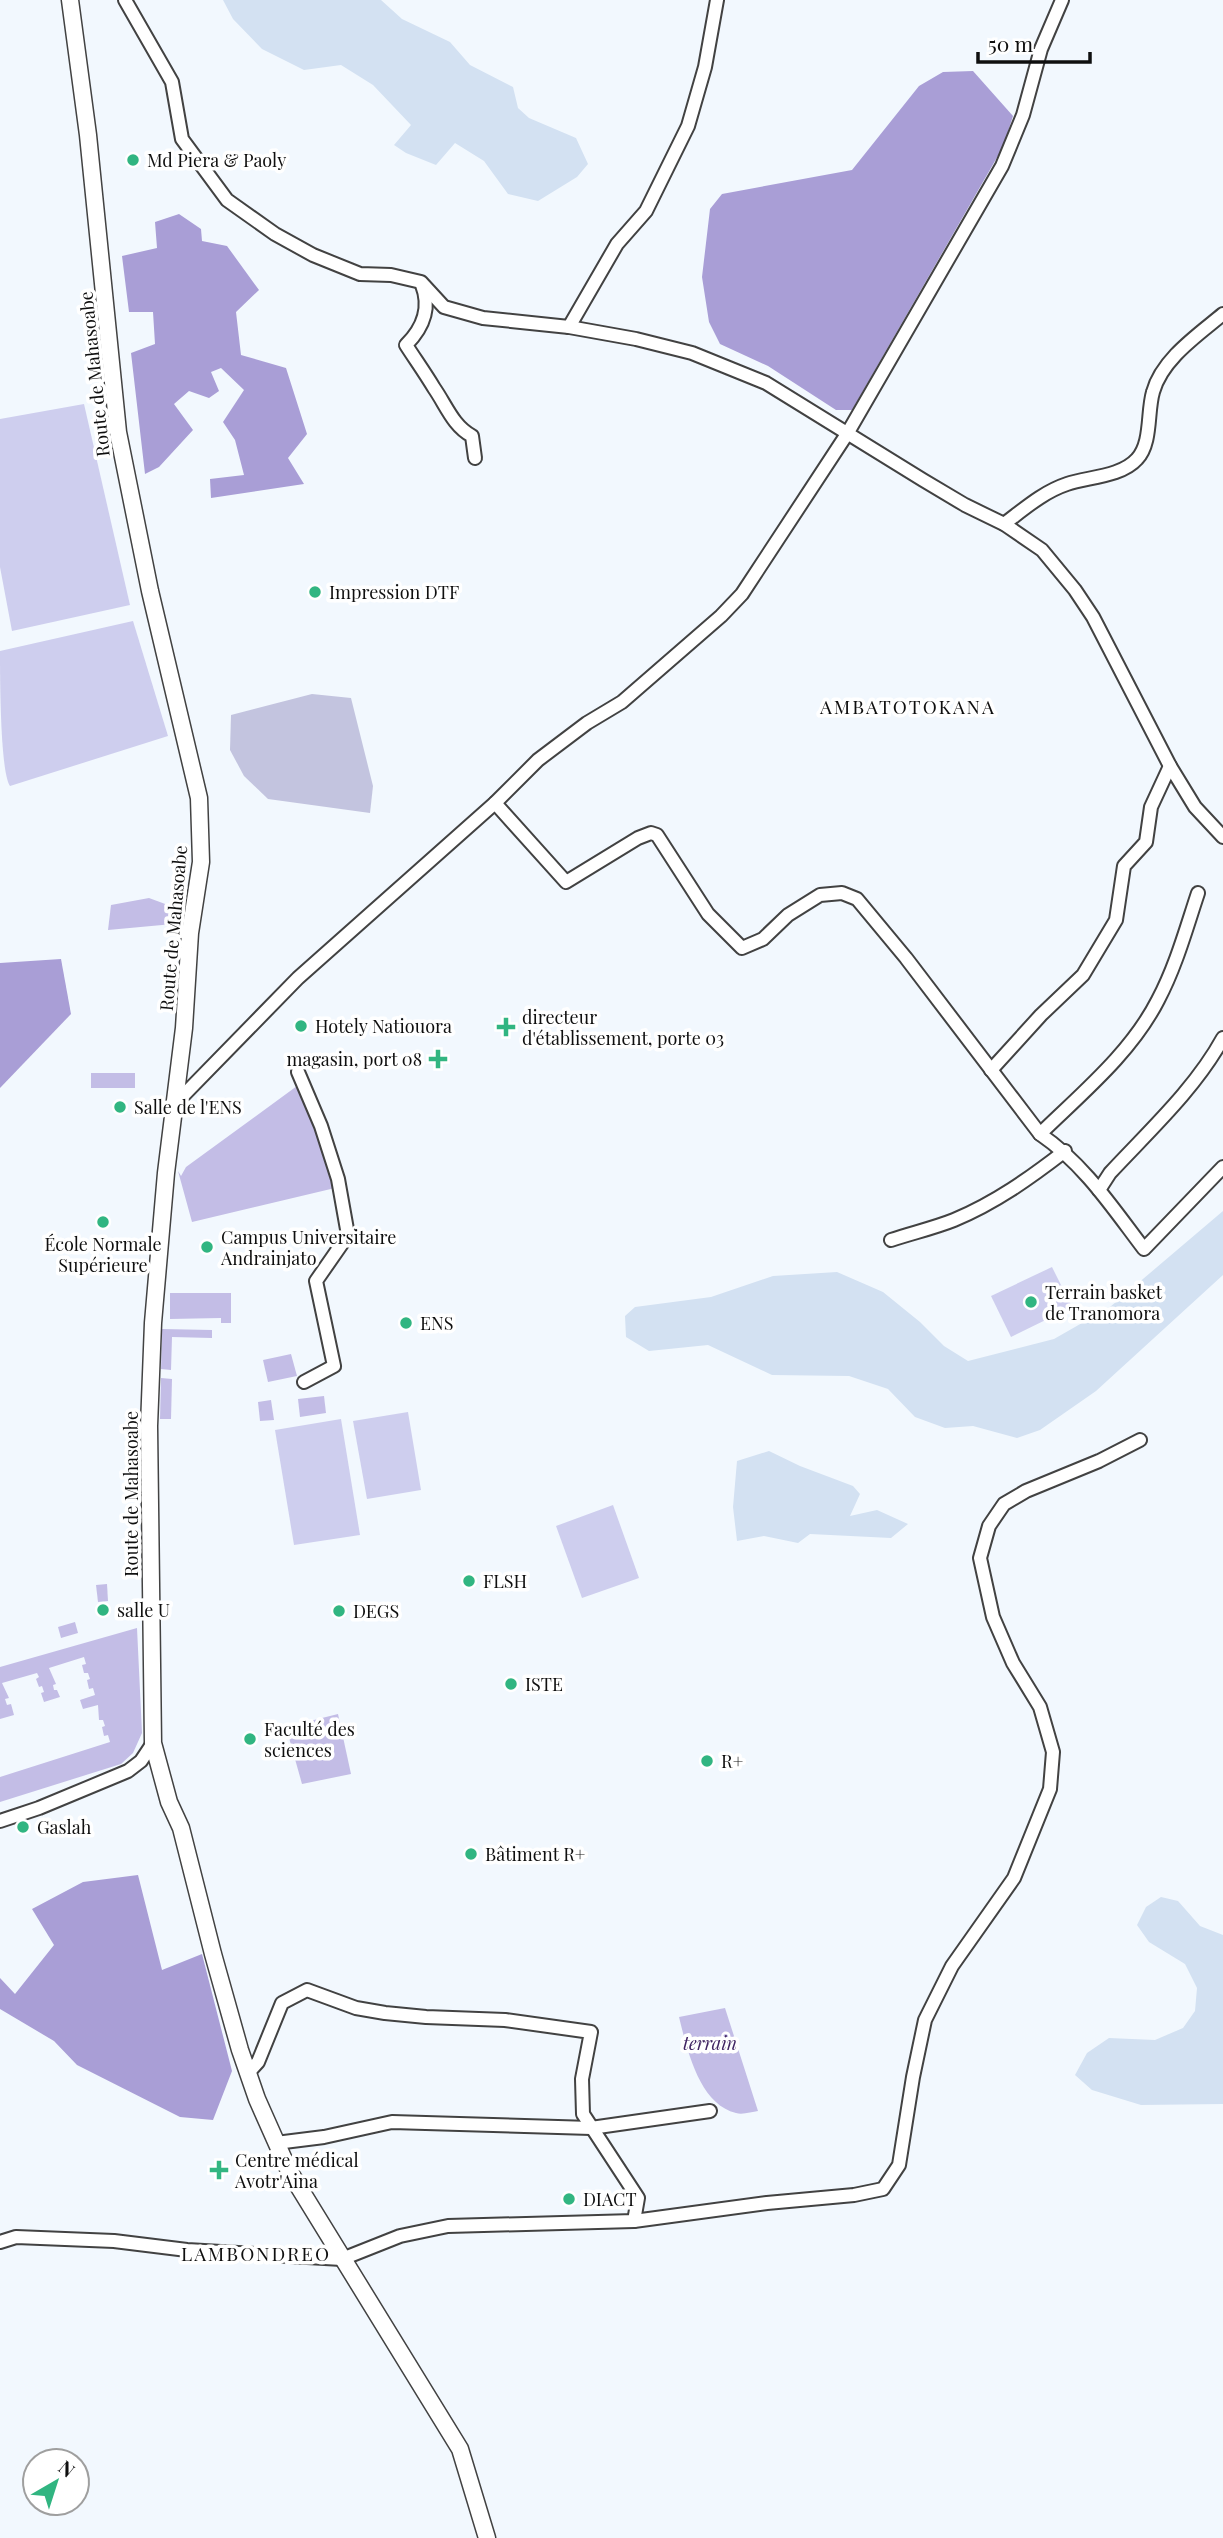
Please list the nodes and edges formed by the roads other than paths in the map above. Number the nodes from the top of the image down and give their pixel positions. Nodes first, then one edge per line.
1 (71, 0) edge
2 (125, 0) edge
3 (717, 0) edge
4 (1062, 0) edge
5 (421, 282) junction
6 (1223, 314) edge
7 (569, 327) junction
8 (847, 433) junction
9 (475, 458) dead end
10 (1004, 524) junction
11 (1170, 766) junction
12 (495, 803) junction
13 (1223, 837) edge
14 (1198, 894) dead end
15 (1223, 1038) edge
16 (990, 1070) junction
17 (298, 1072) dead end
18 (174, 1106) junction
19 (1040, 1133) junction
20 (1065, 1151) junction
21 (1223, 1167) edge
22 (1099, 1190) junction
23 (891, 1240) dead end
24 (304, 1382) dead end
25 (1140, 1440) dead end
26 (153, 1743) junction
27 (0, 1821) edge
28 (248, 2073) junction
29 (710, 2111) dead end
30 (591, 2128) junction
31 (276, 2143) junction
32 (634, 2221) junction
33 (0, 2242) edge
34 (342, 2259) junction
35 (487, 2538) edge

1 - 18 street, Route de Mahasoabe
2 - 5 street
3 - 7 street
4 - 8 street
5 - 7 street
5 - 9 street
6 - 10 street
7 - 8 street
8 - 10 street
8 - 12 street
10 - 11 street
11 - 13 street
11 - 16 street
12 - 16 street
12 - 18 street
14 - 19 street
15 - 22 street
16 - 19 street
17 - 24 street
18 - 26 street, Route de Mahasoabe
19 - 20 street
20 - 22 street
20 - 23 street
21 - 22 street
25 - 32 street
26 - 27 street
26 - 28 street, Route de Mahasoabe
28 - 30 street
28 - 31 street, Route de Mahasoabe
29 - 30 street
30 - 31 street
30 - 32 street
31 - 34 street, Route de Mahasoabe
32 - 34 street
33 - 34 street
34 - 35 street, Route de Mahasoabe

